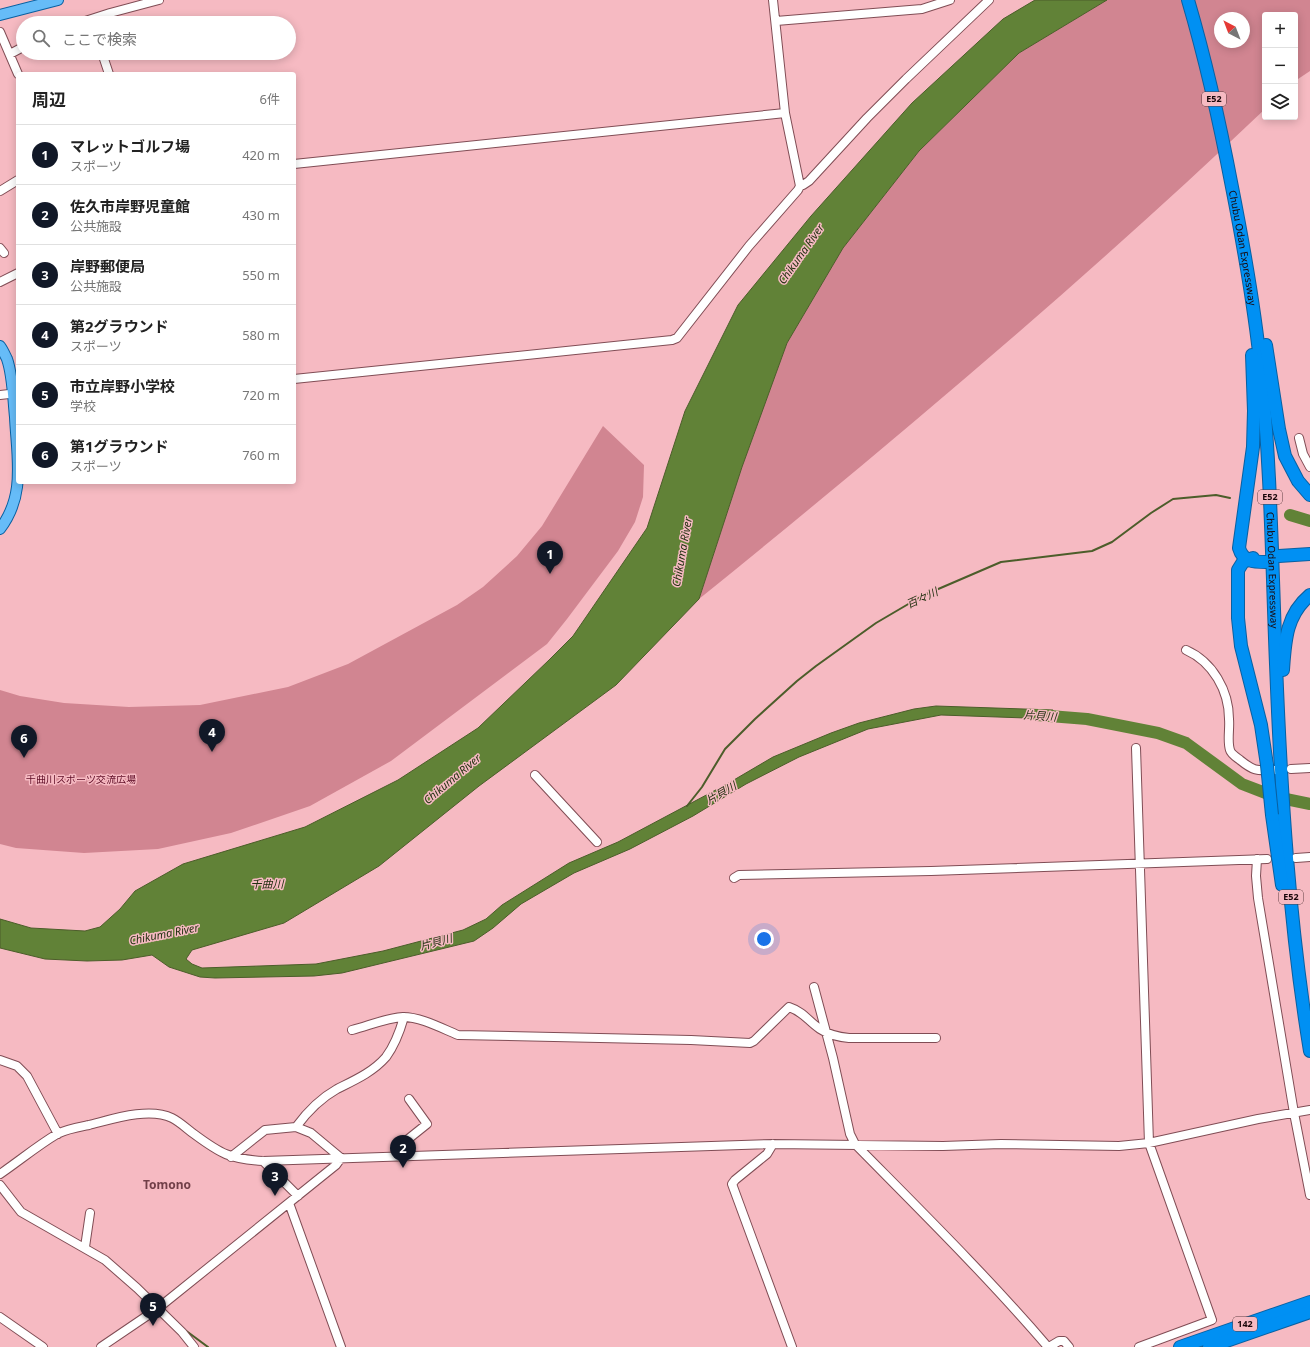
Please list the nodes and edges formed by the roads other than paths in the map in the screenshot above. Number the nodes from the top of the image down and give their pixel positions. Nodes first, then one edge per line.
1 (58, 0) edge
2 (159, 0) edge
3 (773, 0) edge
4 (950, 0) edge
5 (989, 0) edge
6 (1188, 0) edge
7 (0, 14) edge
8 (107, 16) edge
9 (776, 21) junction
10 (0, 32) edge
11 (16, 51) edge
12 (10, 54) junction
13 (104, 60) edge
14 (17, 72) edge
15 (108, 72) edge
16 (785, 112) junction
17 (296, 164) edge
18 (16, 181) edge
19 (800, 186) junction
20 (0, 191) edge
21 (16, 274) edge
22 (1249, 278) junction
23 (0, 282) edge
24 (0, 346) edge
25 (296, 379) edge
26 (16, 393) edge
27 (0, 395) edge
28 (1299, 438) dead end
29 (1310, 467) edge
30 (16, 484) edge
31 (1310, 495) edge
32 (0, 529) edge
33 (1310, 554) edge
34 (1266, 559) dead end
35 (1247, 560) junction
36 (1310, 560) edge
37 (1310, 595) edge
38 (1186, 650) dead end
39 (1136, 748) dead end
40 (1310, 768) edge
41 (1281, 770) junction
42 (535, 775) dead end
43 (597, 842) dead end
44 (1310, 857) edge
45 (1257, 859) junction
46 (1267, 859) dead end
47 (1292, 861) junction
48 (1140, 864) junction
49 (734, 878) dead end
50 (1298, 975) junction
51 (814, 987) dead end
52 (404, 1017) junction
53 (352, 1030) dead end
54 (827, 1033) junction
55 (936, 1038) dead end
56 (1310, 1051) edge
57 (0, 1060) edge
58 (409, 1099) dead end
59 (1310, 1110) edge
60 (1294, 1113) junction
61 (296, 1127) junction
62 (58, 1134) junction
63 (1149, 1143) junction
64 (773, 1144) junction
65 (855, 1144) junction
66 (406, 1156) junction
67 (231, 1157) junction
68 (341, 1158) junction
69 (263, 1161) junction
70 (0, 1174) edge
71 (0, 1185) edge
72 (1310, 1195) edge
73 (298, 1196) junction
74 (289, 1204) junction
75 (90, 1213) dead end
76 (84, 1247) junction
77 (1310, 1302) edge
78 (157, 1309) junction
79 (1310, 1312) edge
80 (0, 1317) edge
81 (1217, 1346) edge
82 (43, 1347) edge
83 (101, 1347) edge
84 (194, 1347) edge
85 (340, 1347) edge
86 (792, 1347) edge
87 (1049, 1347) edge
88 (1069, 1347) edge
89 (1139, 1347) edge
90 (1180, 1347) edge

1 - 7 main road
2 - 8 street
3 - 9 street
4 - 9 street
5 - 19 street
6 - 22 highway, Chubu Odan Expressway / E52
9 - 16 street
10 - 12 street
11 - 12 street
12 - 14 street
13 - 15 street
16 - 17 street
16 - 19 street
18 - 20 street
19 - 25 street
21 - 23 street
22 - 31 highway
22 - 35 highway
22 - 41 highway, Chubu Odan Expressway / E52
24 - 26 main road
26 - 27 street
28 - 29 street
30 - 32 main road
33 - 36 highway
34 - 35 highway
35 - 41 highway
37 - 41 highway
38 - 41 street
39 - 48 street
40 - 41 street
41 - 47 highway, Chubu Odan Expressway / E52
41 - 50 highway, bridge
42 - 43 street
44 - 47 street
45 - 46 street
45 - 48 street
45 - 60 street
47 - 50 highway, Chubu Odan Expressway / E52
48 - 49 street
48 - 63 street
50 - 56 highway, Chubu Odan Expressway / E52
51 - 54 street
52 - 53 street
52 - 54 street
52 - 61 street
54 - 55 street
54 - 65 street
57 - 62 street
58 - 66 street
59 - 60 street
60 - 63 street
60 - 72 street
61 - 67 street
61 - 68 street
62 - 67 street
62 - 70 street
63 - 65 street
63 - 89 street
64 - 65 street
64 - 66 street
64 - 86 street
65 - 87 street
66 - 68 street
67 - 69 street
68 - 69 street
68 - 73 street
69 - 73 street
71 - 76 street
73 - 74 street
74 - 78 street
74 - 85 street
75 - 76 street
76 - 78 street
77 - 90 highway, 142
78 - 83 street
78 - 84 street
79 - 81 highway, 142
80 - 82 street
87 - 88 street

